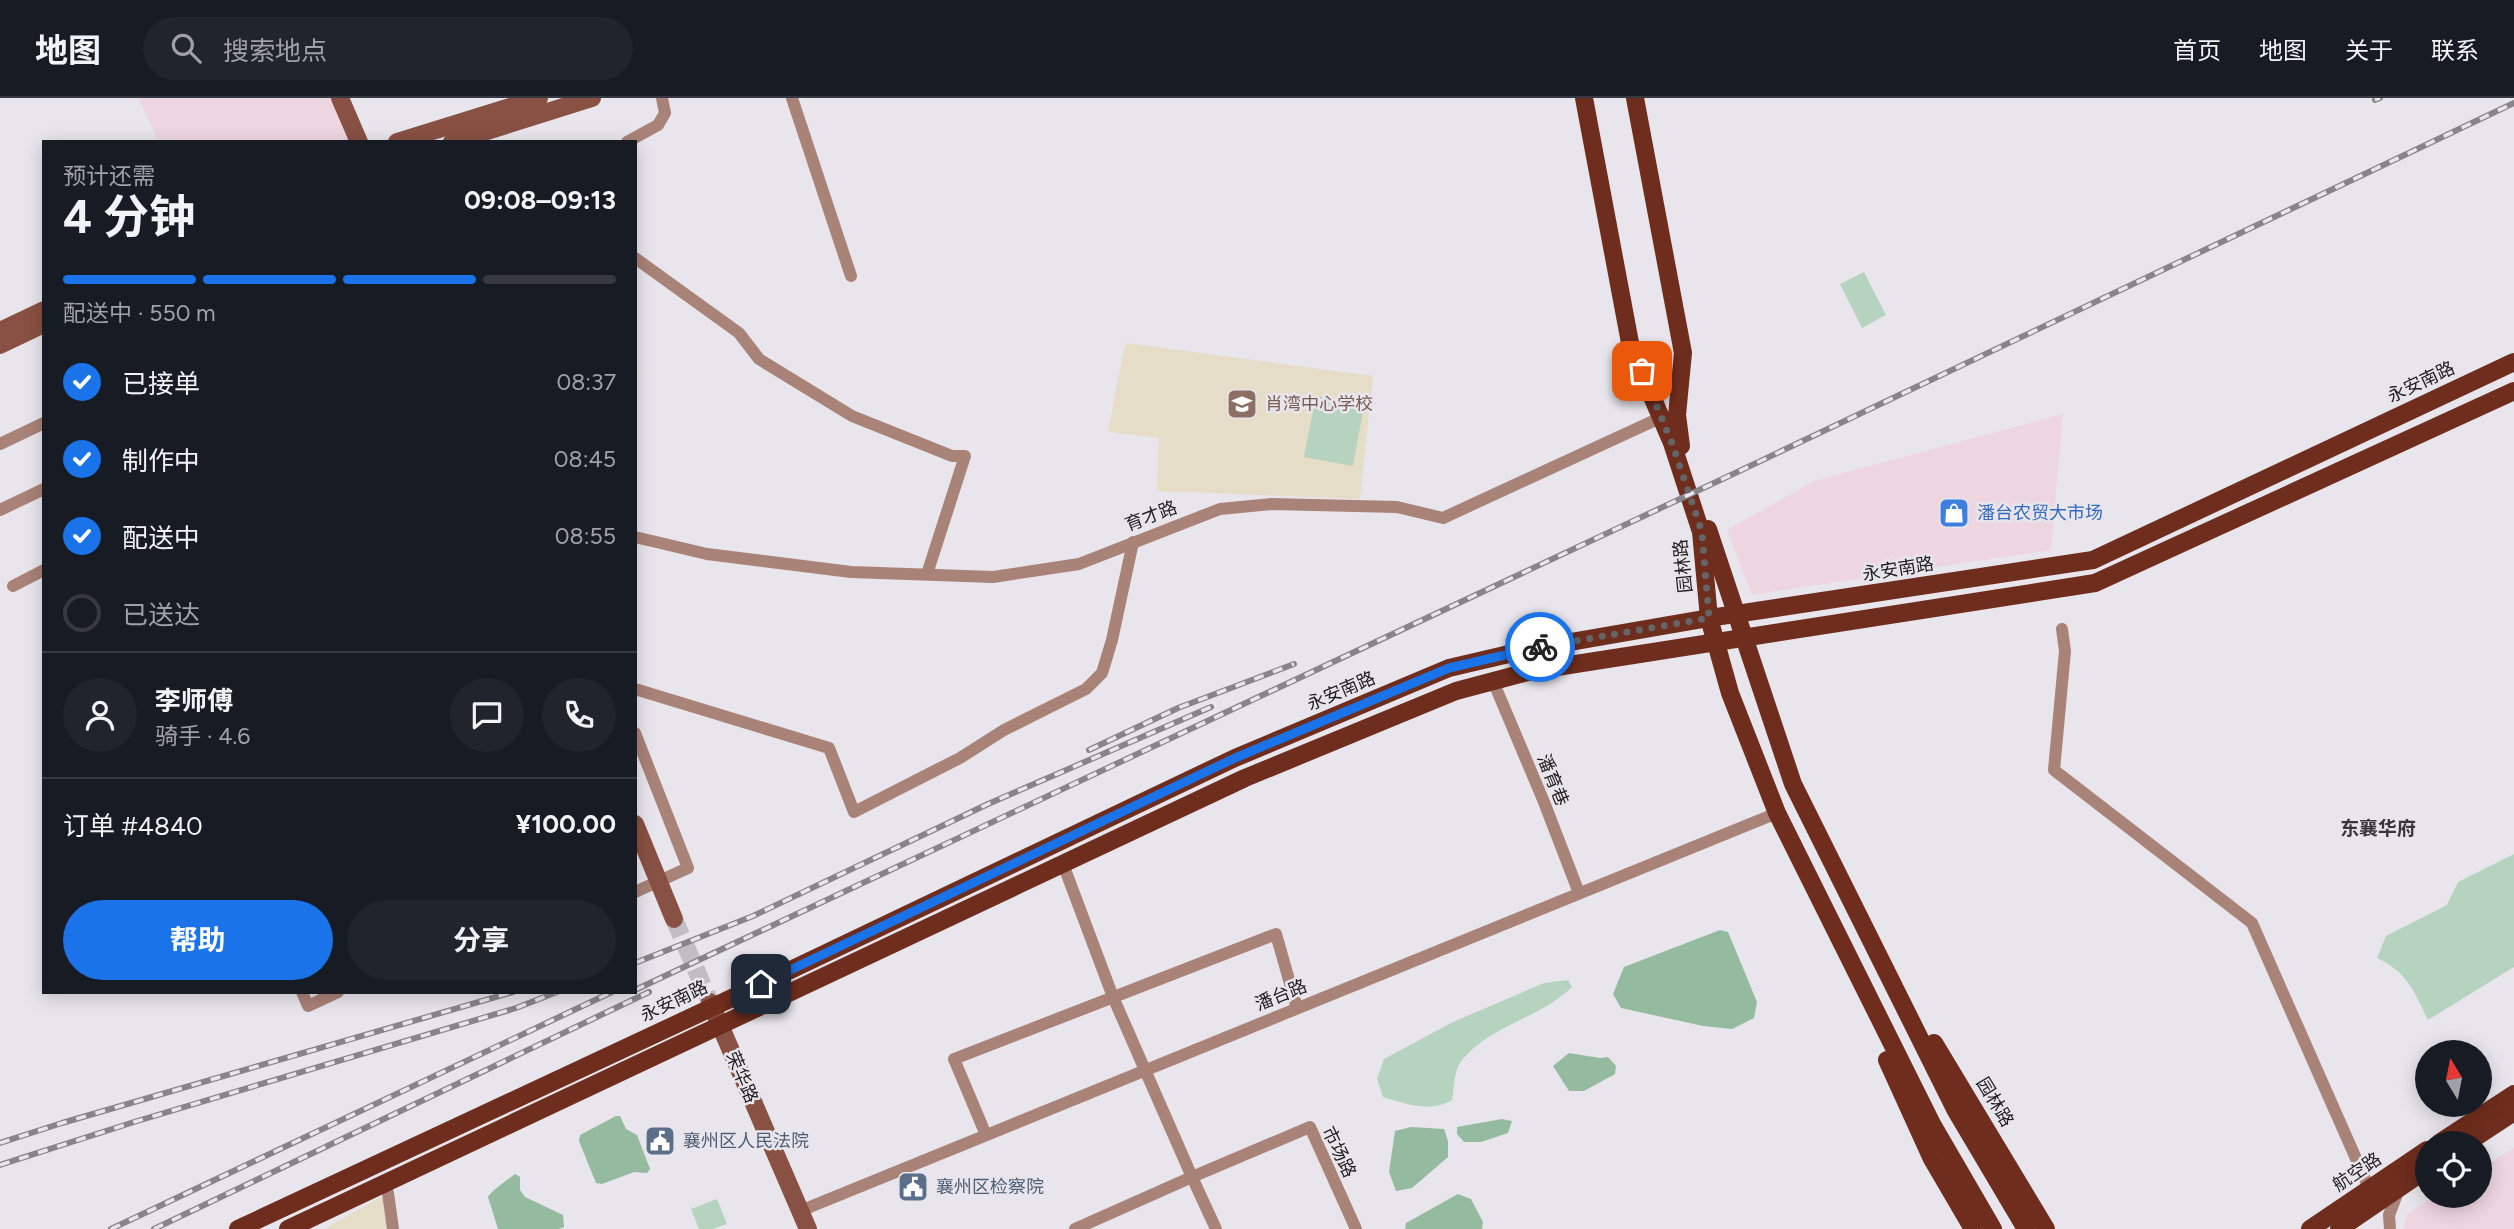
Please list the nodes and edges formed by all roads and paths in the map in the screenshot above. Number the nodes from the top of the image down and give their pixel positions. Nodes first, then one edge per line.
1 (340, 98) edge
2 (539, 98) edge
3 (592, 98) edge
4 (662, 98) edge
5 (792, 98) edge
6 (1584, 98) edge
7 (1634, 98) edge
8 (358, 140) edge
9 (403, 140) edge
10 (458, 140) edge
11 (631, 140) edge
12 (637, 259) edge
13 (851, 276) dead end
14 (42, 311) edge
15 (42, 325) edge
16 (0, 331) edge
17 (0, 345) edge
18 (2514, 362) edge
19 (2514, 391) edge
20 (1662, 417) junction
21 (42, 424) edge
22 (0, 444) edge
23 (42, 490) edge
24 (0, 510) edge
25 (637, 537) edge
26 (1133, 542) junction
27 (42, 571) edge
28 (927, 574) junction
29 (13, 586) dead end
30 (1737, 615) junction
31 (1709, 618) junction
32 (2062, 629) dead end
33 (1743, 638) junction
34 (1715, 641) junction
35 (1493, 681) junction
36 (637, 690) edge
37 (637, 738) edge
38 (1777, 813) junction
39 (637, 829) edge
40 (1063, 864) junction
41 (659, 881) junction
42 (637, 891) edge
43 (1579, 893) junction
44 (674, 919) tunnel mouth
45 (303, 994) edge
46 (334, 994) edge
47 (1114, 997) junction
48 (1902, 1002) junction
49 (711, 1004) junction
50 (1297, 1008) junction
51 (1876, 1012) junction
52 (721, 1027) junction
53 (1144, 1070) junction
54 (2514, 1094) edge
55 (2514, 1112) edge
56 (2457, 1131) edge
57 (2486, 1131) edge
58 (986, 1135) junction
59 (2415, 1160) edge
60 (1192, 1177) junction
61 (2415, 1177) edge
62 (2400, 1187) junction
63 (388, 1193) dead end
64 (2373, 1196) junction
65 (800, 1211) junction
66 (238, 1229) edge
67 (288, 1229) edge
68 (394, 1229) edge
69 (808, 1229) edge
70 (1075, 1229) edge
71 (1216, 1229) edge
72 (1356, 1229) edge
73 (1973, 1229) edge
74 (1993, 1229) edge
75 (2026, 1229) edge
76 (2046, 1229) edge
77 (2310, 1229) edge
78 (2339, 1229) edge
79 (2356, 1229) edge
80 (2390, 1229) edge

1 - 8 main road
2 - 9 main road
3 - 10 main road
4 - 11 street
5 - 13 street
6 - 20 main road, 园林路
7 - 30 main road, 园林路
12 - 28 street
14 - 16 main road
15 - 17 main road
18 - 30 main road, 永安南路
19 - 33 main road
20 - 26 street, 育才路
20 - 31 main road, 园林路
21 - 22 street
23 - 24 street
25 - 28 street, 育才路
26 - 28 street, 育才路
26 - 36 street
27 - 29 street
30 - 31 main road, 永安南路
30 - 33 main road, 园林路
31 - 34 main road, 园林路
31 - 49 main road, 永安南路
32 - 64 street
33 - 34 main road
33 - 48 main road, 园林路
34 - 35 main road
34 - 38 main road, 园林路
35 - 40 main road
35 - 43 street, 潘育巷
37 - 41 street
38 - 43 street, 潘台路
38 - 51 main road, 园林路
39 - 41 main road
40 - 47 street
40 - 52 main road
41 - 42 street
41 - 44 main road
43 - 50 street, 潘台路
45 - 46 street
47 - 50 street
47 - 53 street
47 - 58 street
48 - 75 main road, 园林路
48 - 76 main road, 园林路
49 - 52 main road, 荣华路
49 - 66 main road, 永安南路
50 - 53 street, 潘台路
51 - 73 main road, 园林路
51 - 74 main road, 园林路
52 - 65 main road, 荣华路
52 - 67 main road
53 - 58 street, 潘台路
53 - 60 street
54 - 56 main road
55 - 57 main road
58 - 65 street, 潘台路
59 - 64 main road, 航空路
60 - 70 street
60 - 71 street
60 - 72 street, 市场路
61 - 62 main road, 航空路
62 - 64 main road, 航空路
62 - 80 street
63 - 68 street
64 - 77 main road, 航空路
64 - 78 main road, 航空路
64 - 79 main road
65 - 69 main road, 荣华路

